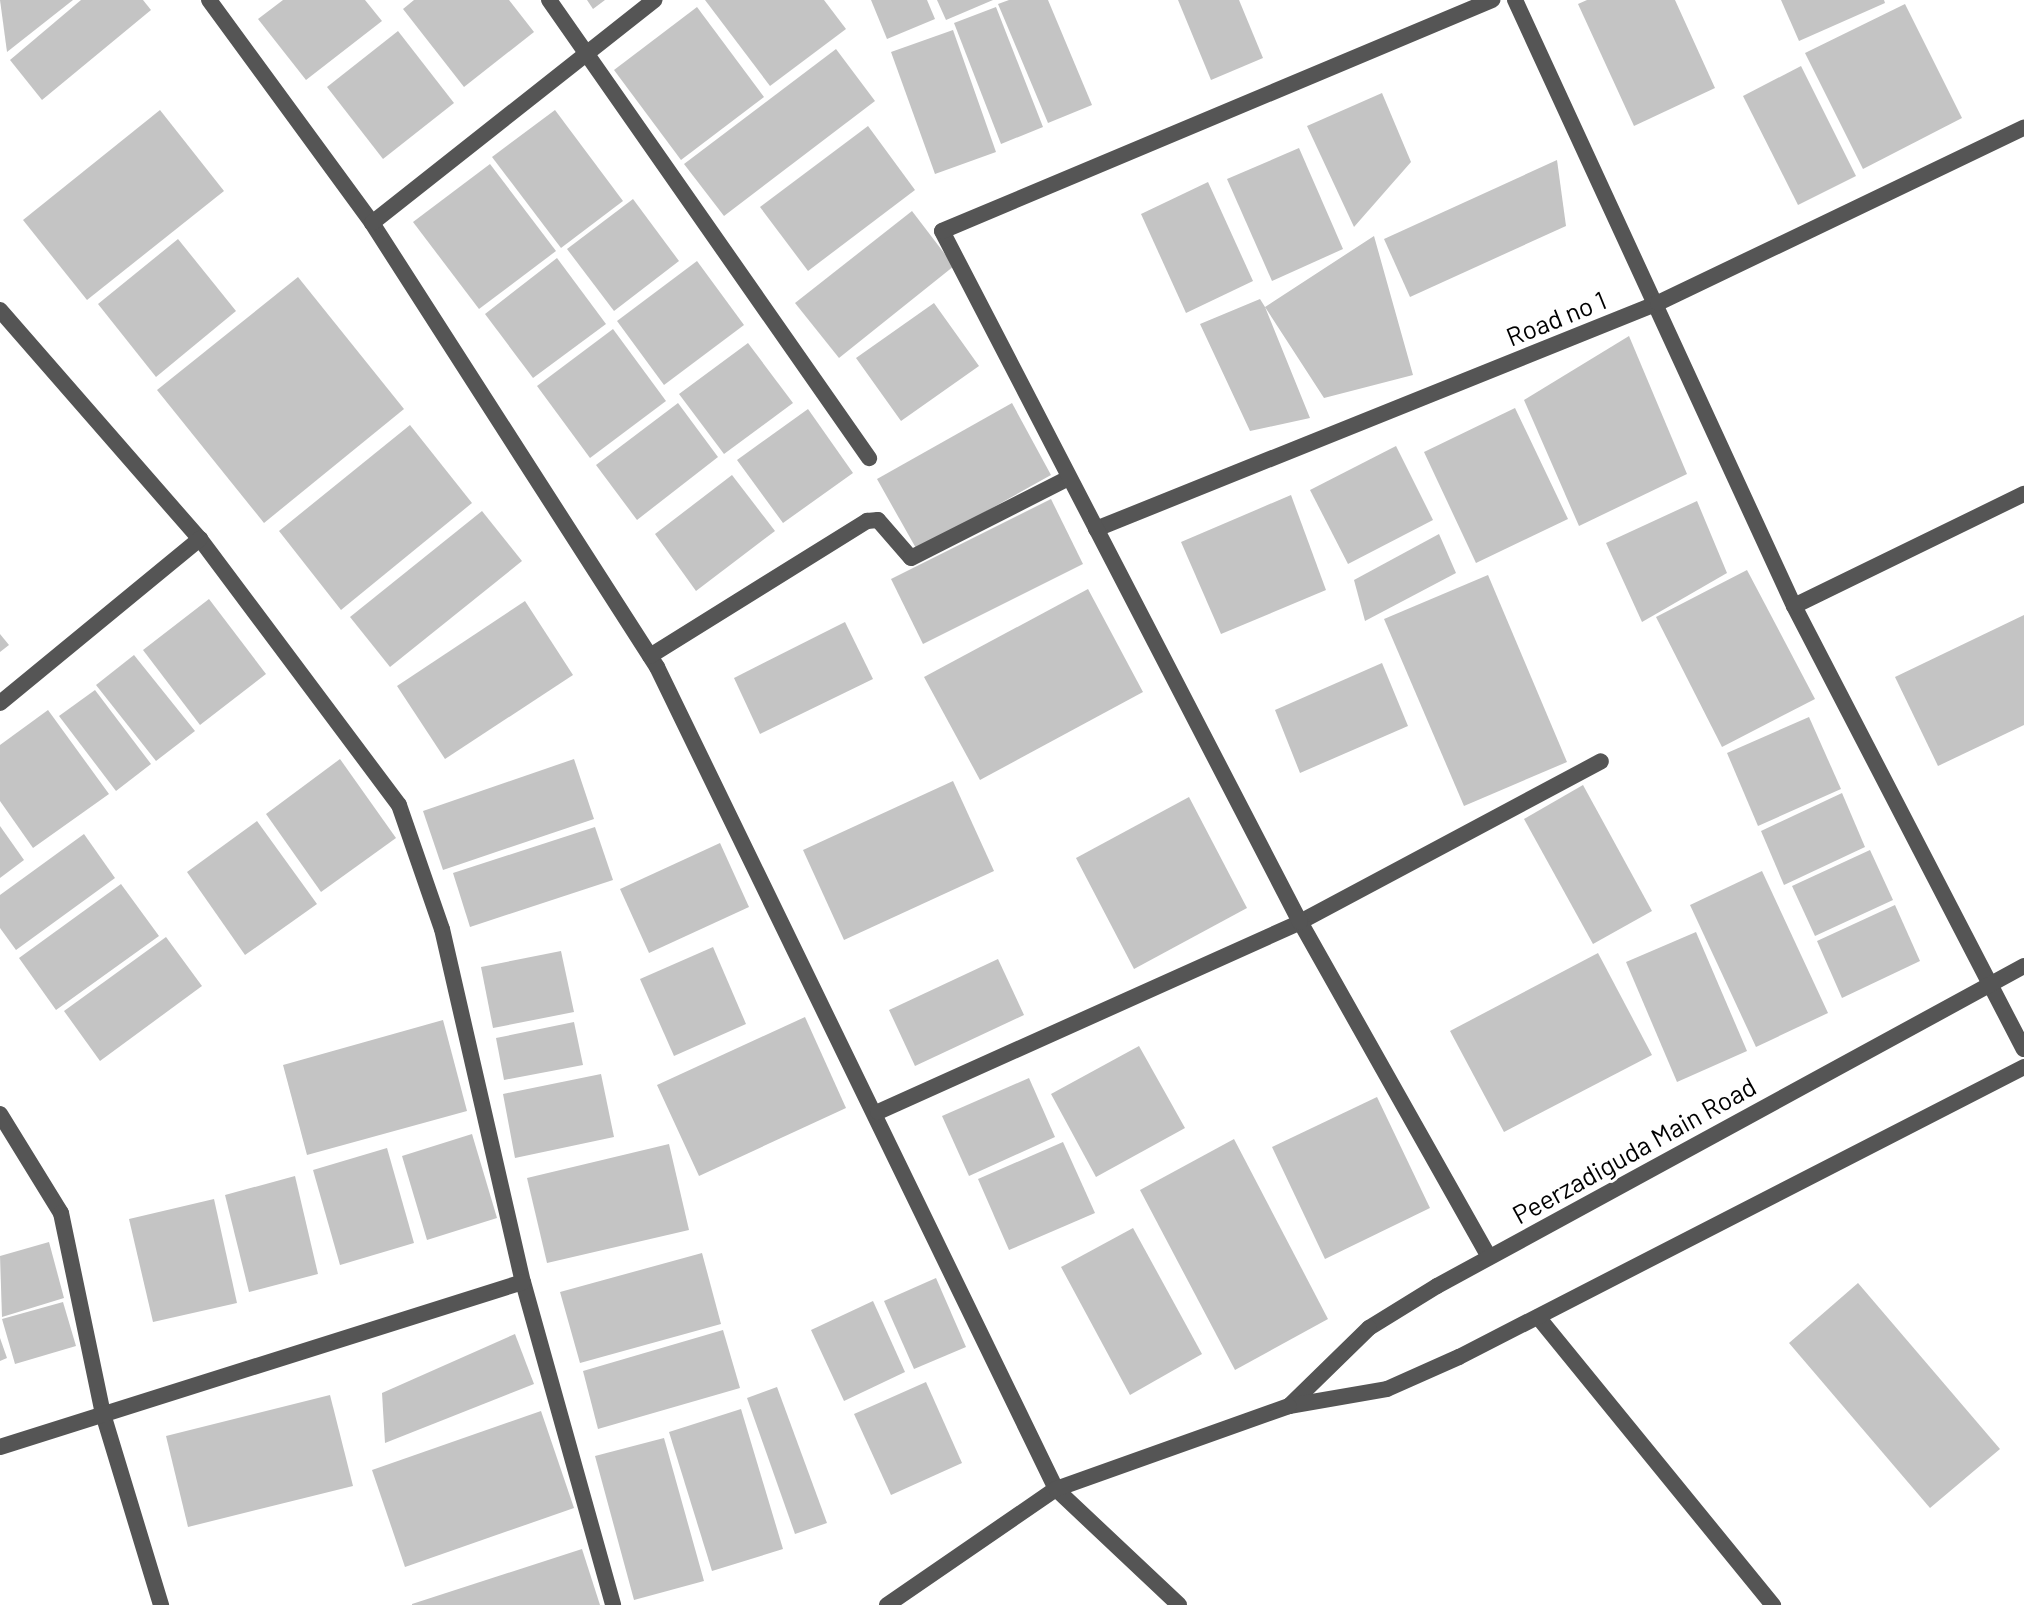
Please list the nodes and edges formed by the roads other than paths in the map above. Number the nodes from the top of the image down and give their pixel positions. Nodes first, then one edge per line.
1 (209, 0) edge
2 (549, 0) edge
3 (654, 0) edge
4 (1492, 0) edge
5 (1515, 0) edge
6 (585, 49) junction
7 (2024, 128) edge
8 (372, 223) junction
9 (1658, 303) junction
10 (0, 310) edge
11 (869, 458) dead end
12 (1069, 478) junction
13 (2024, 494) edge
14 (1096, 529) junction
15 (200, 539) junction
16 (1794, 606) junction
17 (650, 656) junction
18 (0, 703) edge
19 (1601, 761) dead end
20 (1300, 922) junction
21 (2024, 966) edge
22 (1990, 984) junction
23 (2024, 1049) edge
24 (2024, 1067) edge
25 (878, 1112) junction
26 (0, 1114) edge
27 (1489, 1257) junction
28 (523, 1282) junction
29 (1538, 1317) junction
30 (1289, 1406) junction
31 (103, 1414) junction
32 (0, 1447) edge
33 (1056, 1489) junction
34 (161, 1605) edge
35 (613, 1605) edge
36 (887, 1605) edge
37 (1179, 1605) edge
38 (1773, 1605) edge

1 - 8 street
2 - 6 street
3 - 6 street
4 - 12 street
5 - 9 street
6 - 8 street
6 - 11 street
7 - 9 street, Road no 1
8 - 17 street
9 - 14 street, Road no 1
9 - 16 street
10 - 15 street
12 - 14 street
12 - 17 street
13 - 16 street
14 - 20 street
15 - 18 street
15 - 28 street
16 - 22 street
17 - 25 street
19 - 20 street
20 - 25 street
20 - 27 street
21 - 22 street, Peerzadiguda Main Road
22 - 23 street
22 - 27 street, Peerzadiguda Main Road
24 - 29 street, Peerzadiguda Main Road
25 - 33 street
26 - 31 street
27 - 30 street, Peerzadiguda Main Road
28 - 31 street
28 - 35 street
29 - 30 street, Peerzadiguda Main Road
29 - 38 street
30 - 33 street, Peerzadiguda Main Road
31 - 32 street
31 - 34 street
33 - 36 street, Peerzadiguda Main Road
33 - 37 street

